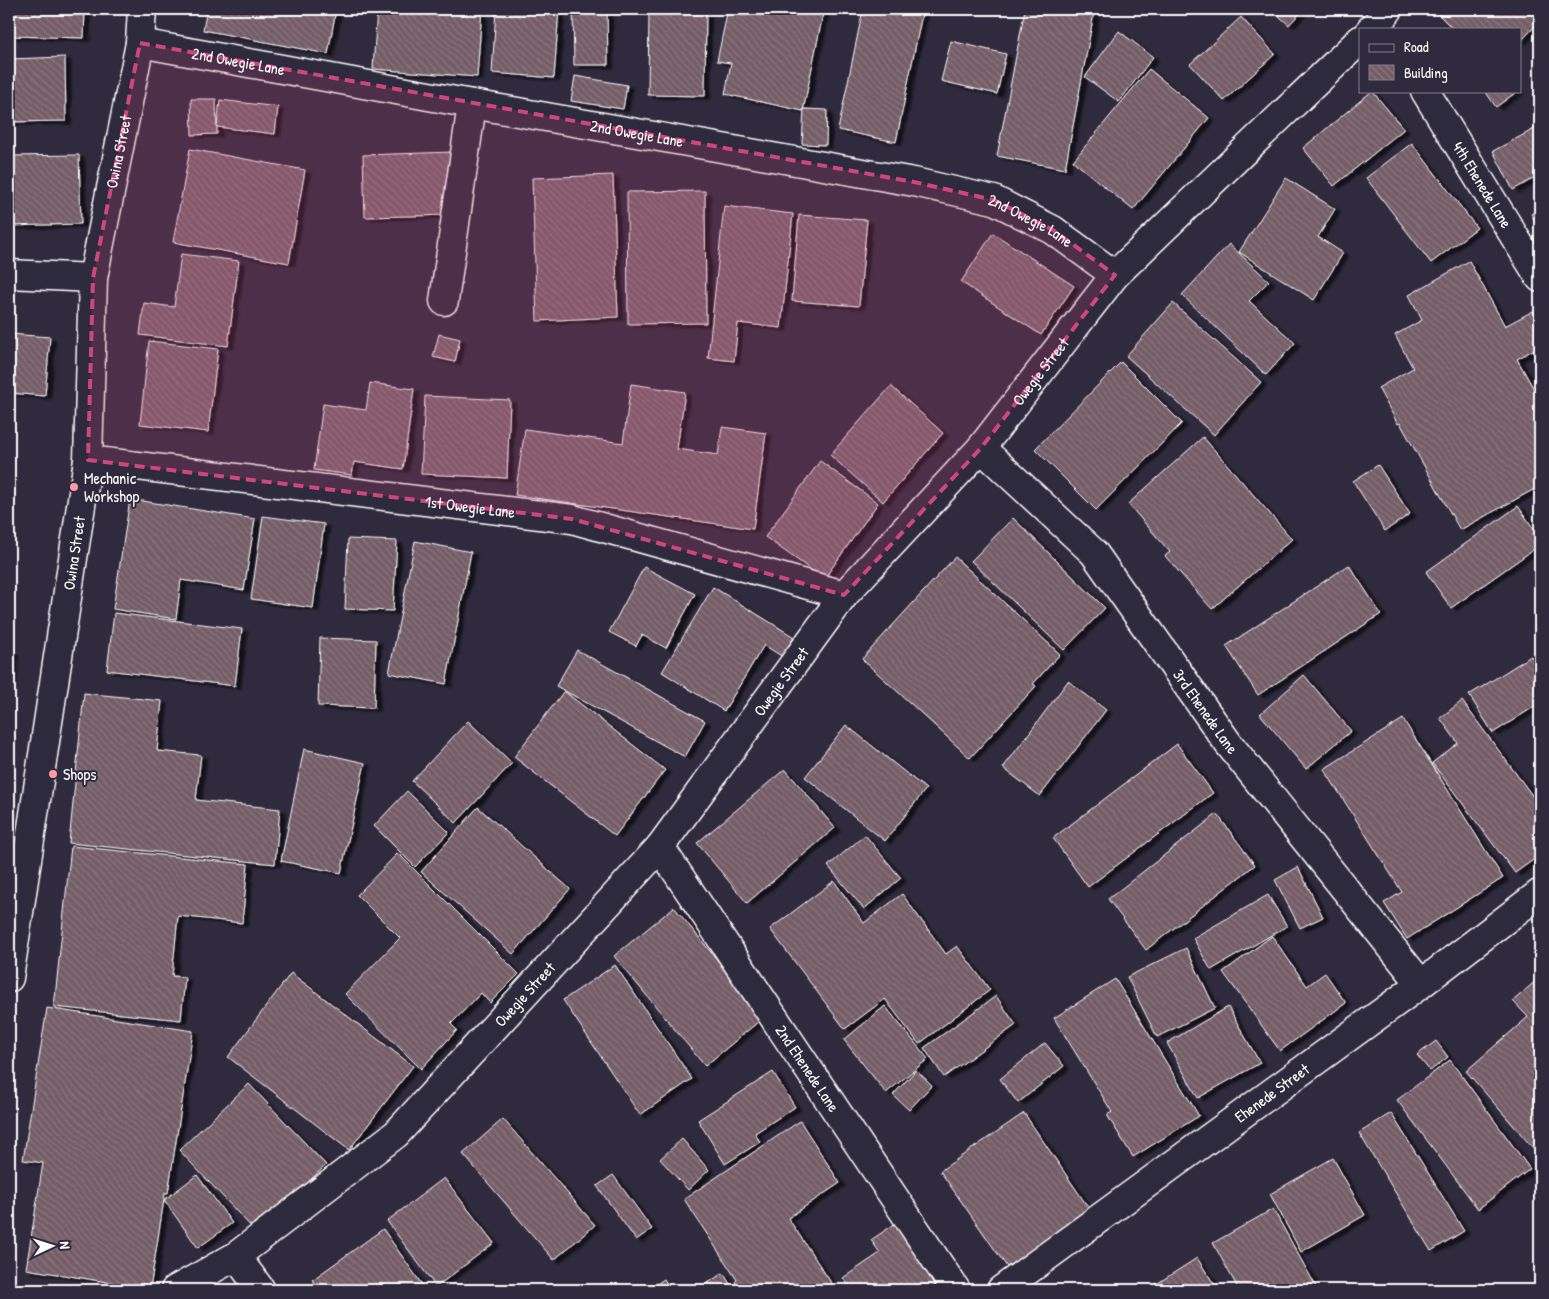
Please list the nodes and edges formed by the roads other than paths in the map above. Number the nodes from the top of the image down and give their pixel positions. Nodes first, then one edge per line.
1 (142, 9) edge
2 (1359, 41) edge
3 (140, 42) junction
4 (1426, 92) edge
5 (472, 104) junction
6 (9, 274) edge
7 (1115, 275) junction
8 (93, 278) junction
9 (1540, 278) edge
10 (444, 301) dead end
11 (981, 448) junction
12 (88, 460) junction
13 (844, 595) junction
14 (660, 847) junction
15 (1540, 893) edge
16 (9, 978) edge
17 (1421, 984) junction
18 (236, 1256) junction
19 (175, 1290) edge
20 (261, 1290) edge
21 (956, 1290) edge
22 (1001, 1290) edge

1 - 3 street, Owina Street
2 - 7 street, Owegie Street
3 - 5 street, 2nd Owegie Lane
3 - 8 street, Owina Street
4 - 9 street, 4th Ehenede Lane
5 - 7 street, 2nd Owegie Lane
5 - 10 street
6 - 8 street
7 - 11 street, Owegie Street
8 - 12 street, Owina Street
11 - 13 street, Owegie Street
11 - 17 street, 3rd Ehenede Lane
12 - 13 street, 1st Owegie Lane
12 - 16 street, Owina Street
13 - 14 street, Owegie Street
14 - 18 street, Owegie Street
14 - 21 street, 2nd Ehenede Lane
15 - 17 street, Ehenede Street
17 - 22 street, Ehenede Street
18 - 19 street, Owegie Street
18 - 20 street

